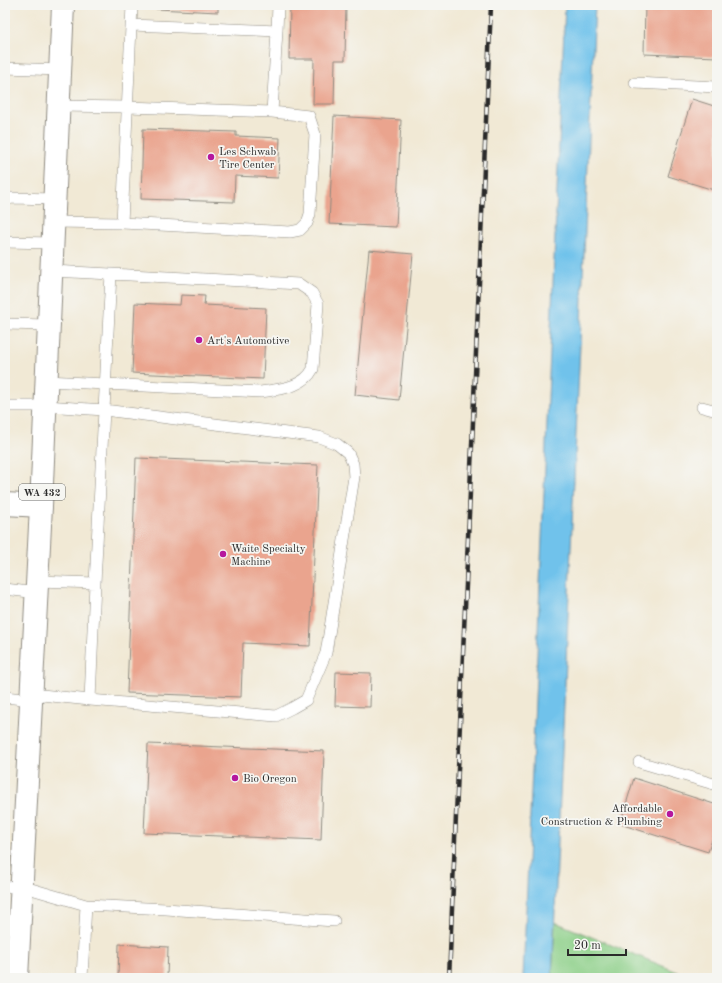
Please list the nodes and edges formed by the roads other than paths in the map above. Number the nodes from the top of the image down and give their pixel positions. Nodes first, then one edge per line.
1 (63, 5) edge
2 (132, 5) edge
3 (278, 5) edge
4 (131, 25) junction
5 (277, 32) junction
6 (5, 68) edge
7 (60, 70) junction
8 (635, 82) dead end
9 (717, 87) edge
10 (59, 106) junction
11 (127, 107) junction
12 (272, 112) junction
13 (55, 199) junction
14 (5, 201) edge
15 (54, 222) junction
16 (122, 223) junction
17 (5, 242) edge
18 (52, 243) junction
19 (52, 271) junction
20 (111, 274) junction
21 (5, 324) edge
22 (49, 325) junction
23 (47, 381) junction
24 (106, 384) junction
25 (5, 406) edge
26 (46, 406) junction
27 (702, 407) dead end
28 (104, 410) junction
29 (717, 411) edge
30 (5, 504) edge
31 (41, 506) junction
32 (95, 583) junction
33 (37, 587) junction
34 (5, 589) edge
35 (5, 697) edge
36 (31, 697) junction
37 (90, 700) junction
38 (639, 762) dead end
39 (717, 786) edge
40 (13, 887) edge
41 (86, 905) junction
42 (334, 921) dead end
43 (17, 978) edge
44 (82, 978) edge

1 - 7 main road, WA 432
2 - 4 lane
3 - 5 lane
4 - 5 lane
4 - 11 lane
5 - 12 lane
6 - 7 lane
7 - 10 main road, WA 432
8 - 9 lane
10 - 11 lane
10 - 13 main road, WA 432
11 - 12 lane
11 - 16 lane
12 - 16 lane
13 - 14 lane
13 - 15 main road, WA 432
15 - 16 lane
15 - 18 main road, WA 432
17 - 18 lane
18 - 19 main road, WA 432
19 - 20 lane
19 - 22 main road, WA 432
20 - 24 lane
20 - 24 lane
21 - 22 lane
22 - 23 main road, WA 432
23 - 24 lane
23 - 26 main road, WA 432
24 - 28 lane
25 - 26 lane
26 - 28 lane
26 - 31 main road, WA 432
27 - 29 lane
28 - 32 lane
28 - 37 lane
30 - 31 main road
31 - 33 main road, WA 432
32 - 33 lane
32 - 37 lane
33 - 34 lane
33 - 36 main road, WA 432
35 - 36 lane
36 - 37 lane
36 - 40 main road, WA 432
38 - 39 lane
40 - 41 lane
40 - 43 main road, WA 432
41 - 42 lane
41 - 44 lane

